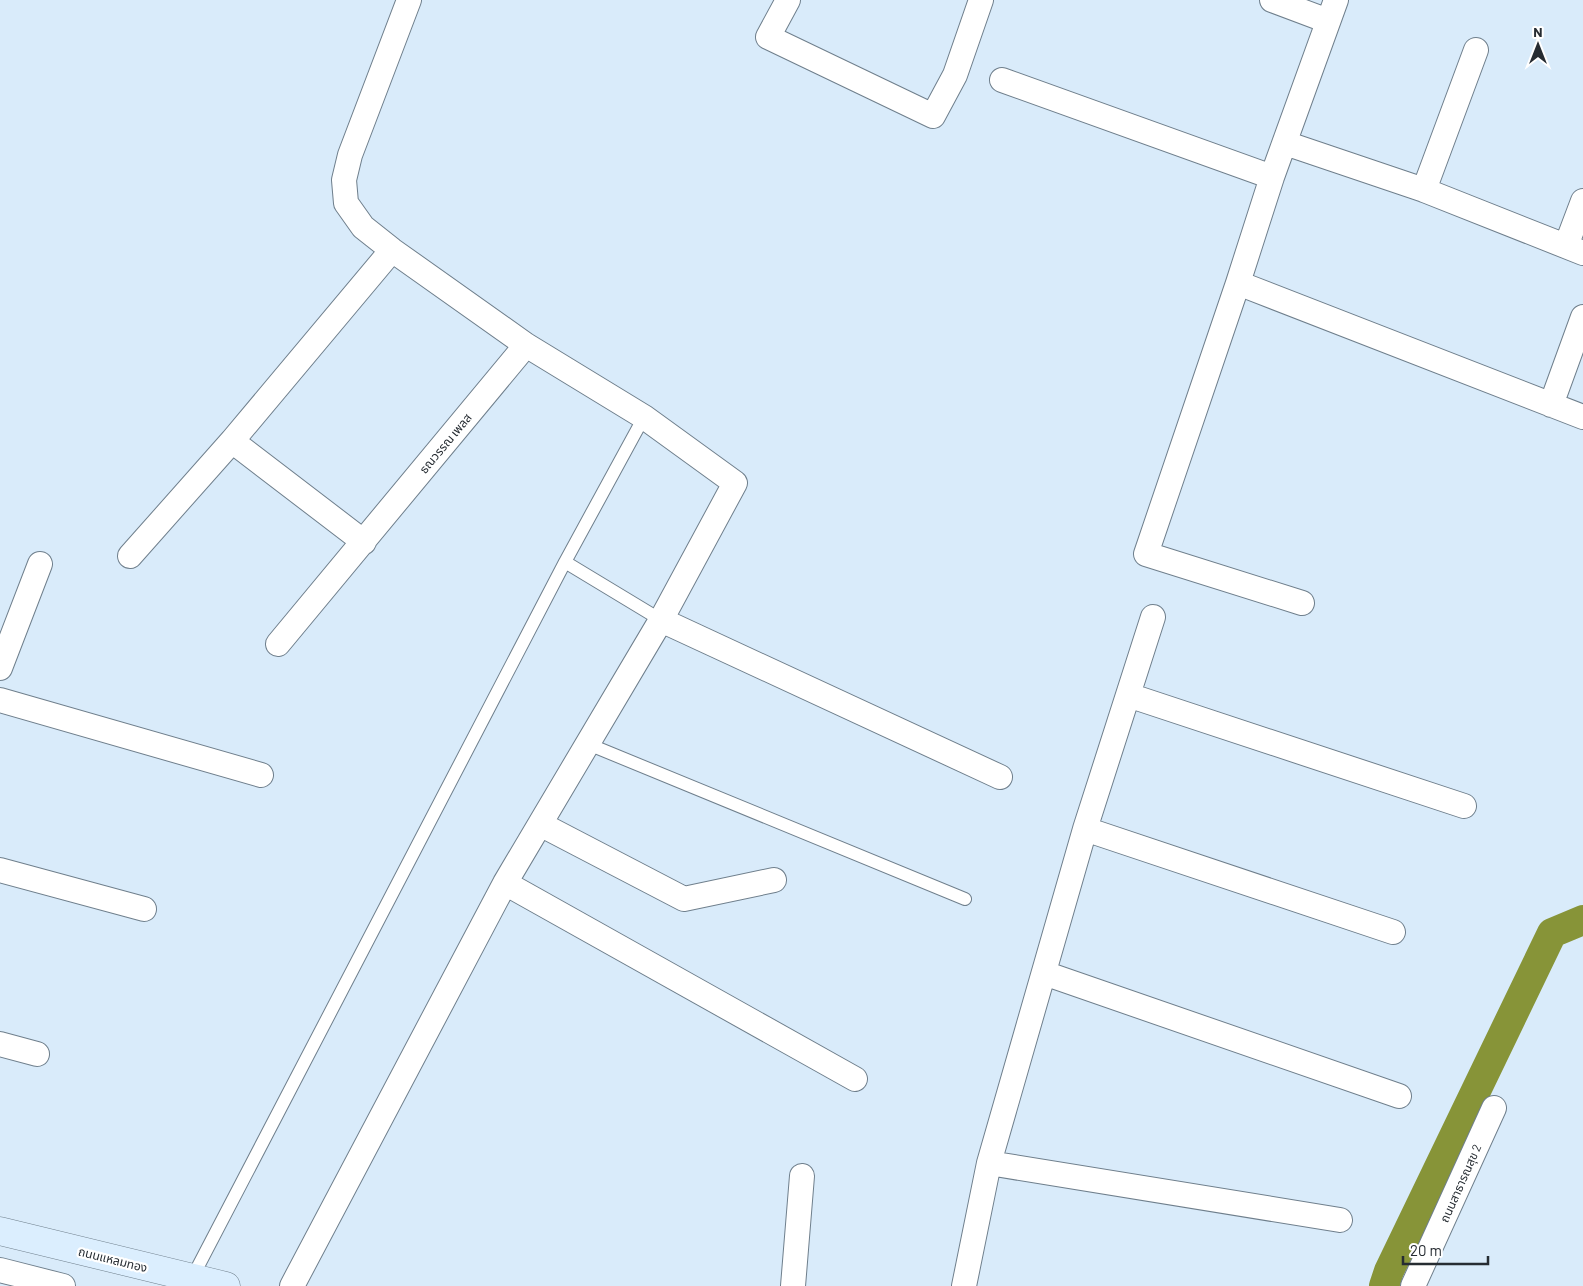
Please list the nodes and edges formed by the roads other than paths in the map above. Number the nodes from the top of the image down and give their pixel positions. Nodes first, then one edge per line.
1 (409, 0) edge
2 (788, 0) edge
3 (981, 0) edge
4 (1272, 0) edge
5 (1332, 10) edge
6 (1476, 50) dead end
7 (1002, 80) dead end
8 (1285, 143) junction
9 (1272, 177) junction
10 (1424, 190) junction
11 (1583, 201) edge
12 (392, 250) junction
13 (1575, 250) edge
14 (1238, 283) junction
15 (1583, 317) edge
16 (526, 345) junction
17 (1551, 405) junction
18 (644, 417) junction
19 (1583, 417) edge
20 (232, 441) junction
21 (364, 542) junction
22 (130, 556) dead end
23 (565, 562) junction
24 (40, 564) dead end
25 (1302, 603) dead end
26 (1153, 617) dead end
27 (660, 620) junction
28 (278, 644) dead end
29 (0, 668) edge
30 (1128, 695) junction
31 (0, 700) edge
32 (588, 744) junction
33 (261, 775) dead end
34 (1000, 777) dead end
35 (1464, 806) dead end
36 (540, 824) junction
37 (1085, 830) junction
38 (0, 870) edge
39 (774, 880) dead end
40 (505, 883) junction
41 (965, 899) dead end
42 (144, 909) dead end
43 (1393, 932) dead end
44 (1044, 973) junction
45 (0, 1044) edge
46 (37, 1054) dead end
47 (855, 1079) dead end
48 (1399, 1096) dead end
49 (1494, 1108) dead end
50 (989, 1163) junction
51 (802, 1176) dead end
52 (1340, 1220) dead end
53 (0, 1232) edge
54 (0, 1270) edge
55 (192, 1278) junction
56 (63, 1286) edge
57 (226, 1286) edge
58 (292, 1286) edge
59 (793, 1286) edge
60 (964, 1286) edge
61 (1413, 1286) edge

1 - 12 street
2 - 3 street
4 - 5 street
5 - 8 street
6 - 10 street
7 - 9 street
8 - 9 street
8 - 10 street
9 - 14 street
10 - 13 street
11 - 13 street
12 - 16 street
12 - 20 street
14 - 17 street
14 - 25 street
15 - 17 street
16 - 18 street
16 - 21 street, ธณวรรณ เพลส
17 - 19 street
18 - 23 lane
18 - 27 street
20 - 21 street
20 - 22 street
21 - 28 street, ธณวรรณ เพลส
23 - 27 lane
23 - 55 lane
24 - 29 street
26 - 30 street
27 - 32 street
27 - 34 street
30 - 35 street
30 - 37 street
31 - 33 street
32 - 36 street
32 - 41 lane
36 - 39 street
36 - 40 street
37 - 43 street
37 - 44 street
38 - 42 street
40 - 47 street
40 - 58 street
44 - 48 street
44 - 50 street
45 - 46 street
49 - 61 street, ถนนสาธารณสุข 2
50 - 52 street
50 - 60 street
51 - 59 street
53 - 55 main road, ถนนแหลมทอง
54 - 56 street
55 - 57 main road, ถนนแหลมทอง

